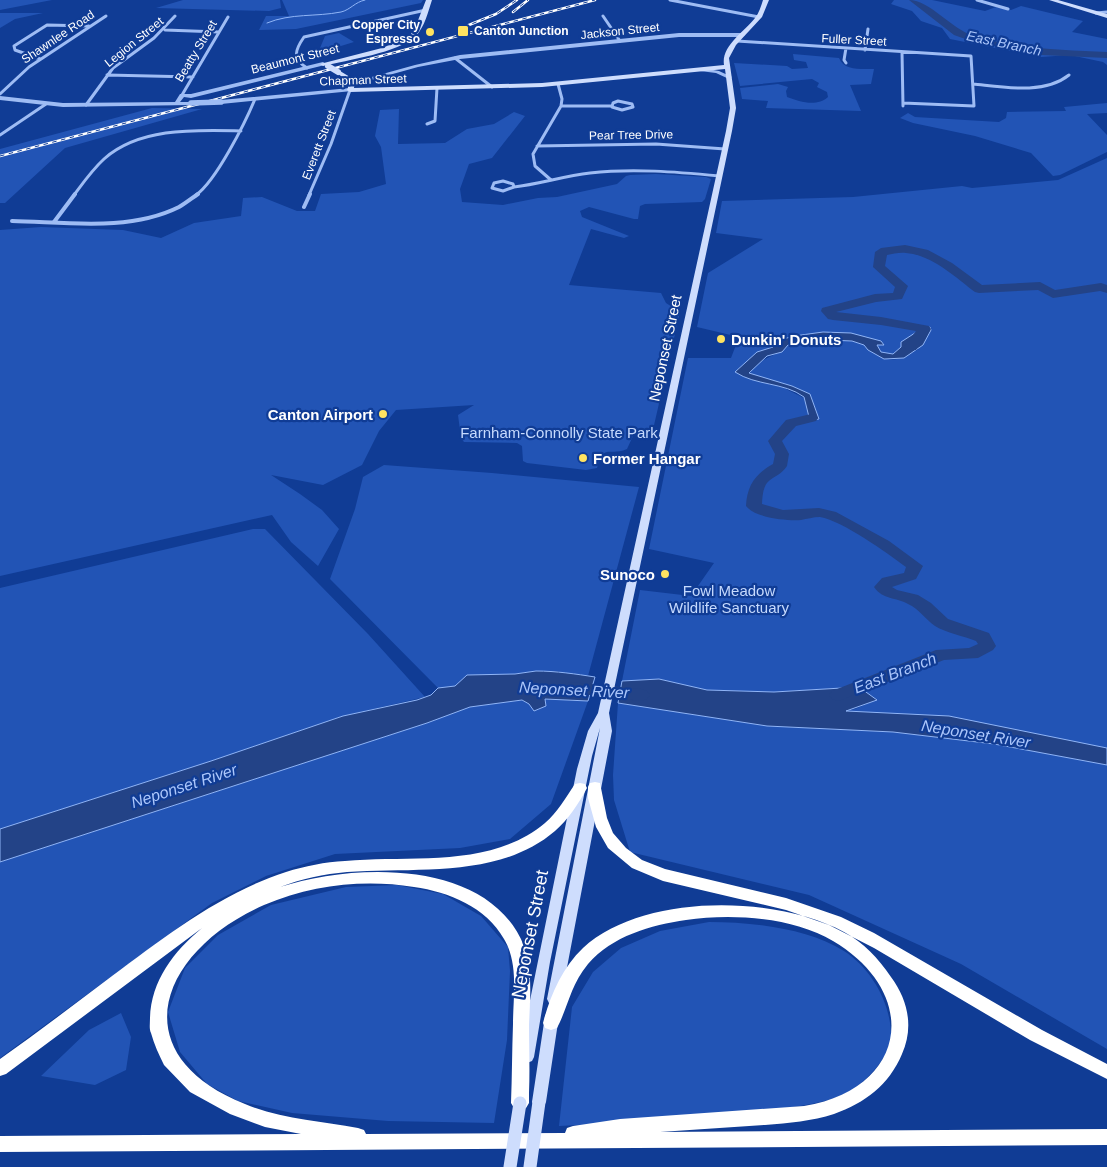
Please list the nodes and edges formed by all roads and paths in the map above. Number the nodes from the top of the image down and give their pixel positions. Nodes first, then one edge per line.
1 (429, 0) edge
2 (670, 0) edge
3 (766, 0) edge
4 (977, 0) edge
5 (1052, 0) edge
6 (1008, 9) dead end
7 (426, 10) junction
8 (1107, 12) edge
9 (1096, 13) junction
10 (106, 16) dead end
11 (175, 16) dead end
12 (603, 16) dead end
13 (1107, 16) edge
14 (228, 17) dead end
15 (759, 17) junction
16 (89, 26) junction
17 (868, 29) dead end
18 (165, 30) junction
19 (219, 32) junction
20 (742, 35) junction
21 (620, 41) junction
22 (737, 41) junction
23 (846, 48) junction
24 (865, 50) junction
25 (902, 52) junction
26 (455, 58) junction
27 (40, 59) junction
28 (846, 63) dead end
29 (326, 65) junction
30 (727, 67) junction
31 (307, 68) junction
32 (702, 70) junction
33 (107, 75) junction
34 (1069, 75) dead end
35 (193, 76) junction
36 (729, 77) junction
37 (558, 84) junction
38 (973, 84) junction
39 (352, 86) junction
40 (492, 87) junction
41 (437, 88) junction
42 (182, 95) junction
43 (0, 96) edge
44 (191, 96) junction
45 (255, 99) junction
46 (221, 102) joint
47 (46, 104) junction
48 (179, 104) junction
49 (86, 106) junction
50 (560, 106) junction
51 (611, 106) junction
52 (427, 124) dead end
53 (241, 131) junction
54 (0, 135) edge
55 (537, 146) junction
56 (725, 149) junction
57 (720, 176) junction
58 (551, 180) junction
59 (514, 187) junction
60 (304, 207) dead end
61 (12, 221) dead end
62 (54, 222) junction
63 (588, 788) junction
64 (550, 1023) junction
65 (0, 1070) edge
66 (1107, 1072) edge
67 (520, 1103) junction
68 (1107, 1137) edge
69 (542, 1140) junction
70 (385, 1142) junction
71 (0, 1144) edge
72 (510, 1167) edge
73 (530, 1167) edge

1 - 7 main road
2 - 15 street
3 - 15 main road
4 - 6 street
5 - 9 main road
7 - 29 main road, Beaumont Street
7 - 31 street
8 - 9 street
9 - 13 main road
10 - 16 street, Shawnlee Road
11 - 18 street, Legion Street
12 - 21 street
14 - 19 street, Beatty Street
15 - 20 main road
16 - 27 street, Shawnlee Road
16 - 27 street
17 - 24 street
18 - 19 street
18 - 33 street, Legion Street
19 - 35 street, Beatty Street
20 - 21 street, Jackson Street
20 - 22 main road
21 - 26 street, Jackson Street
22 - 23 street, Fuller Street
22 - 30 main road
23 - 24 street, Fuller Street
23 - 28 street
24 - 25 street, Fuller Street
25 - 38 street, Fuller Street
25 - 38 street
26 - 39 street, Jackson Street
26 - 40 street
27 - 43 street, Shawnlee Road
29 - 31 street, Beaumont Street
29 - 39 main road, bridge
30 - 32 main road, Chapman Street
30 - 36 main road, Neponset Street
31 - 44 street, Beaumont Street
32 - 36 street
32 - 37 main road, Chapman Street
33 - 35 street
33 - 49 street, Legion Street
34 - 38 street
35 - 42 street, Beatty Street
36 - 56 main road, Neponset Street
37 - 40 main road, Chapman Street
37 - 50 street
39 - 41 main road, Chapman Street
39 - 45 street, Chapman Street
39 - 60 street, Everett Street
40 - 41 main road, Chapman Street
41 - 52 street
42 - 44 street, Beatty Street
42 - 48 street, Beatty Street
43 - 47 street, Chapman Street
44 - 48 street, Beaumont Street
45 - 46 street, Chapman Street
45 - 53 street
46 - 48 street, Chapman Street, bridge
47 - 49 street, Chapman Street
47 - 54 street
48 - 49 street, Chapman Street
50 - 51 street
50 - 55 street
51 - 51 street
53 - 62 street
53 - 62 street
55 - 56 street, Pear Tree Drive
55 - 58 street
56 - 57 main road, Neponset Street
57 - 58 street
57 - 63 main road, Neponset Street
58 - 59 street
59 - 59 street
61 - 62 street
63 - 64 main road, Neponset Street
63 - 65 highway
63 - 66 highway
63 - 67 main road, Neponset Street
64 - 69 highway
64 - 73 main road, Neponset Street, bridge
67 - 70 highway
67 - 72 main road, Neponset Street, bridge
68 - 69 highway
69 - 70 highway
70 - 71 highway

